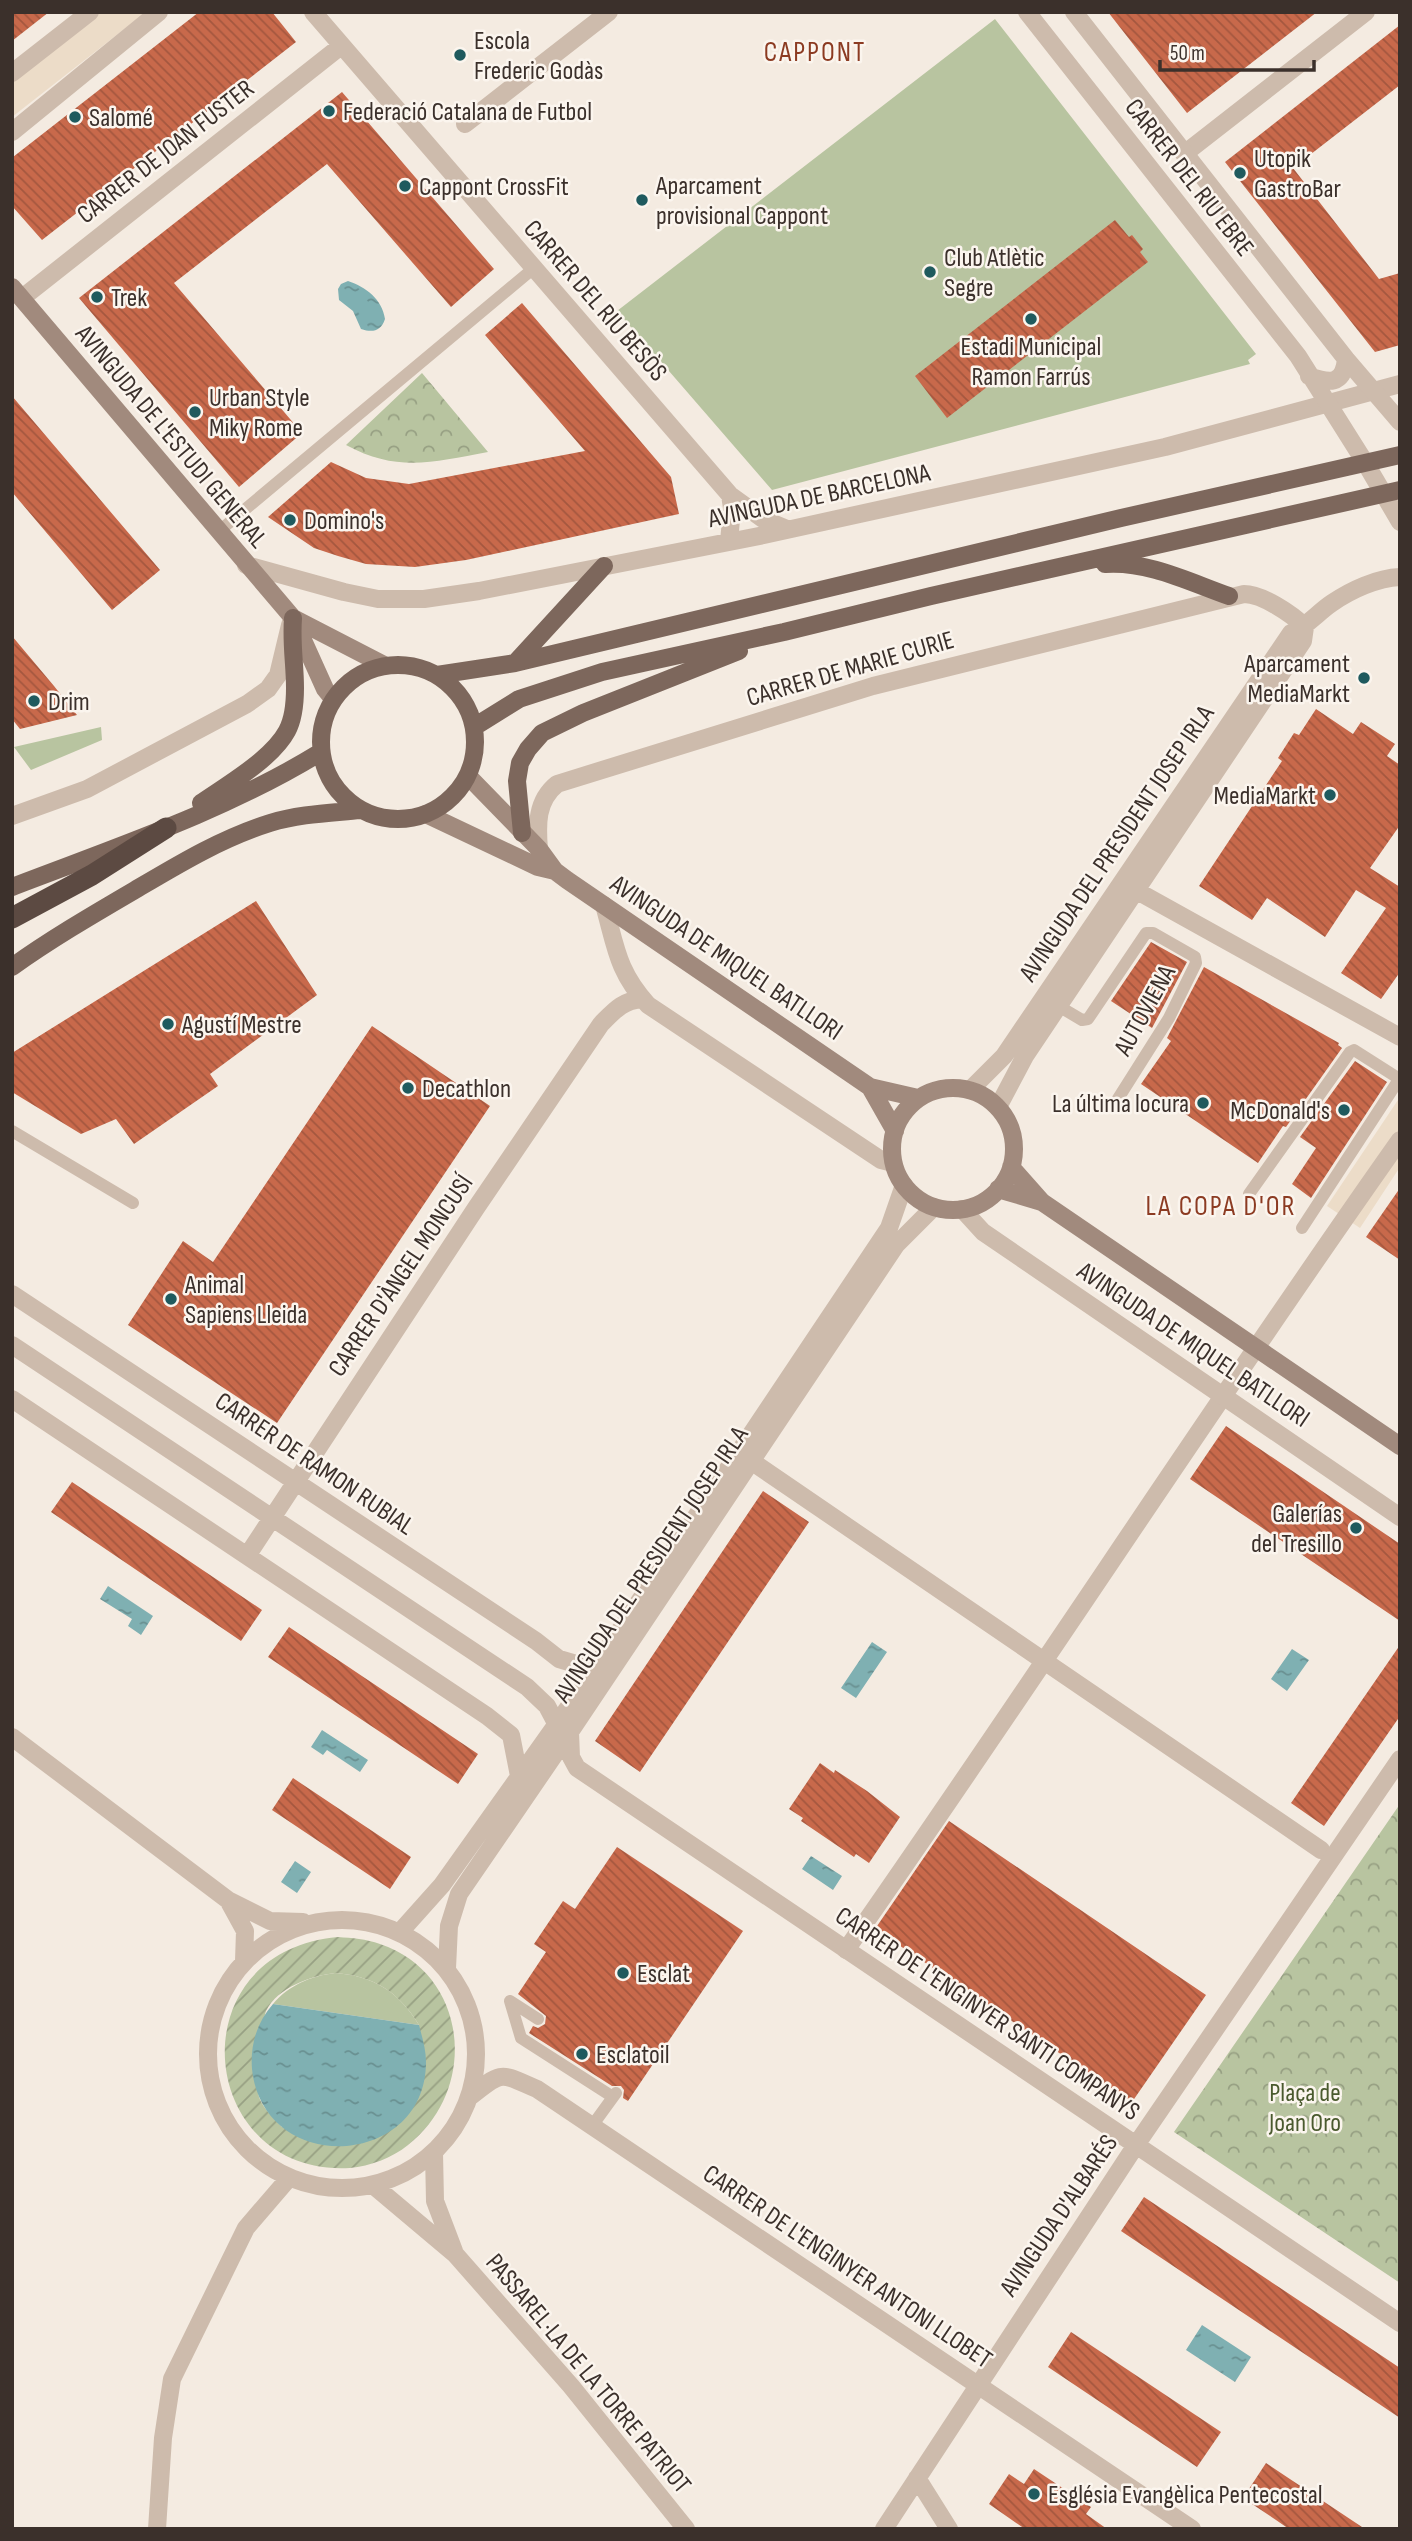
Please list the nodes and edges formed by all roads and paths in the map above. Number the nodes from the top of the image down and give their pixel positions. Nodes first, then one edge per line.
1 (90, 12) edge
2 (159, 12) edge
3 (313, 12) edge
4 (609, 12) edge
5 (1027, 12) edge
6 (1074, 12) edge
7 (1366, 12) edge
8 (1345, 18) edge
9 (341, 46) junction
10 (12, 73) edge
11 (465, 124) dead end
12 (12, 131) edge
13 (1184, 154) junction
14 (534, 268) junction
15 (17, 292) edge
16 (1346, 359) junction
17 (1309, 376) junction
18 (1400, 384) edge
19 (1374, 390) junction
20 (1328, 405) junction
21 (1400, 422) edge
22 (1400, 455) edge
23 (1366, 464) junction
24 (1392, 492) edge
25 (730, 495) junction
26 (1400, 522) edge
27 (788, 529) junction
28 (218, 532) junction
29 (729, 542) junction
30 (246, 565) junction
31 (604, 566) junction
32 (1045, 569) junction
33 (1398, 575) edge
34 (1229, 596) junction
35 (1279, 609) junction
36 (293, 618) junction
37 (1305, 627) junction
38 (784, 632) junction
39 (1288, 637) junction
40 (515, 663) junction
41 (384, 665) junction
42 (438, 675) junction
43 (333, 699) junction
44 (474, 727) junction
45 (320, 752) junction
46 (468, 776) junction
47 (360, 810) junction
48 (426, 814) junction
49 (12, 816) edge
50 (166, 828) junction
51 (522, 833) junction
52 (539, 849) junction
53 (555, 871) junction
54 (12, 887) edge
55 (1137, 891) junction
56 (604, 905) junction
57 (12, 918) edge
58 (12, 967) edge
59 (621, 968) junction
60 (642, 999) junction
61 (1060, 1007) junction
62 (601, 1024) junction
63 (1400, 1037) edge
64 (870, 1087) junction
65 (970, 1090) junction
66 (918, 1098) junction
67 (1114, 1105) dead end
68 (998, 1107) junction
69 (12, 1131) edge
70 (895, 1131) junction
71 (1400, 1140) edge
72 (894, 1163) junction
73 (1011, 1167) junction
74 (904, 1185) junction
75 (998, 1189) junction
76 (1249, 1194) dead end
77 (1042, 1202) junction
78 (134, 1203) dead end
79 (934, 1207) junction
80 (962, 1209) junction
81 (1302, 1228) dead end
82 (12, 1294) edge
83 (12, 1345) edge
84 (1254, 1347) junction
85 (1222, 1395) junction
86 (12, 1399) edge
87 (1400, 1446) edge
88 (751, 1461) junction
89 (295, 1482) junction
90 (1400, 1517) edge
91 (272, 1518) junction
92 (247, 1556) junction
93 (1044, 1660) junction
94 (593, 1669) junction
95 (563, 1728) junction
96 (12, 1737) edge
97 (1400, 1759) edge
98 (519, 1776) junction
99 (1321, 1850) dead end
100 (228, 1900) junction
101 (313, 1922) junction
102 (400, 1932) junction
103 (846, 1950) junction
104 (243, 1961) junction
105 (447, 1968) junction
106 (538, 2019) dead end
107 (471, 2096) junction
108 (592, 2126) junction
109 (1136, 2145) junction
110 (434, 2153) junction
111 (289, 2178) junction
112 (373, 2185) junction
113 (455, 2254) junction
114 (1400, 2323) edge
115 (977, 2385) junction
116 (917, 2478) junction
117 (683, 2528) edge
118 (158, 2529) edge
119 (884, 2529) edge
120 (949, 2529) edge
121 (1192, 2529) edge

1 - 10 street
2 - 12 street
3 - 9 street, CARRER DEL RIU BESÒS
4 - 11 street
5 - 17 street, CARRER DEL RIU EBRE
6 - 13 street, CARRER DEL RIU EBRE
7 - 8 street
8 - 13 street
9 - 14 street, CARRER DEL RIU BESÒS
9 - 15 street, CARRER DE JOAN FUSTER
13 - 16 street, CARRER DEL RIU EBRE
14 - 25 street, CARRER DEL RIU BESÒS
14 - 28 lane
15 - 28 main road, AVINGUDA DE L'ESTUDI GENERAL
16 - 17 street
16 - 19 street, CARRER DEL RIU EBRE
17 - 20 street, CARRER DEL RIU EBRE
18 - 19 street, AVINGUDA DE BARCELONA
19 - 20 street, AVINGUDA DE BARCELONA
19 - 21 street, CARRER DEL RIU EBRE
20 - 23 street, CARRER DEL RIU EBRE
20 - 27 street, AVINGUDA DE BARCELONA
22 - 23 main road
23 - 24 street, CARRER DEL RIU EBRE
23 - 40 main road
24 - 26 street, CARRER DEL RIU EBRE
24 - 32 main road
25 - 27 street, CARRER DEL RIU BESÒS
25 - 29 street
27 - 29 street, AVINGUDA DE BARCELONA
28 - 30 main road, AVINGUDA DE L'ESTUDI GENERAL
29 - 31 street, AVINGUDA DE BARCELONA
30 - 31 street, AVINGUDA DE BARCELONA
30 - 36 main road, AVINGUDA DE L'ESTUDI GENERAL
31 - 40 main road
32 - 34 main road
32 - 38 main road
33 - 37 street, AVINGUDA DEL PRESIDENT JOSEP IRLA
34 - 35 street
34 - 52 street, CARRER DE MARIE CURIE
35 - 37 street
35 - 39 street
36 - 41 main road, AVINGUDA DE L'ESTUDI GENERAL
36 - 43 main road, AVINGUDA DE L'ESTUDI GENERAL
36 - 49 street
36 - 50 main road
37 - 39 street, AVINGUDA DEL PRESIDENT JOSEP IRLA
37 - 55 street, AVINGUDA DEL PRESIDENT JOSEP IRLA
38 - 44 main road
38 - 51 main road
39 - 65 street, AVINGUDA DEL PRESIDENT JOSEP IRLA
40 - 42 main road
41 - 42 main road
41 - 43 main road
42 - 44 main road
43 - 45 main road
44 - 46 main road
45 - 47 main road
45 - 50 main road
46 - 48 main road
46 - 51 main road, AVINGUDA DE MIQUEL BATLLORI
47 - 48 main road
47 - 58 main road
48 - 53 main road, AVINGUDA DE MIQUEL BATLLORI
50 - 54 main road
50 - 57 highway
51 - 52 main road, AVINGUDA DE MIQUEL BATLLORI
52 - 53 main road, AVINGUDA DE MIQUEL BATLLORI
53 - 56 main road, AVINGUDA DE MIQUEL BATLLORI
55 - 61 street, AVINGUDA DEL PRESIDENT JOSEP IRLA
55 - 63 street
56 - 59 street
56 - 64 main road, AVINGUDA DE MIQUEL BATLLORI
59 - 60 street
59 - 62 street, CARRER D'ÀNGEL MONCUSÍ
60 - 62 street, CARRER D'ÀNGEL MONCUSÍ
60 - 72 street
61 - 67 lane, AUTOVIENA
61 - 68 street, AVINGUDA DEL PRESIDENT JOSEP IRLA
62 - 89 street, CARRER D'ÀNGEL MONCUSÍ
64 - 66 main road, AVINGUDA DE MIQUEL BATLLORI
64 - 70 main road, AVINGUDA DE MIQUEL BATLLORI
65 - 66 main road
65 - 68 main road
66 - 70 main road
68 - 73 main road
69 - 78 lane
70 - 72 main road
71 - 84 street
72 - 74 main road
73 - 75 main road
73 - 77 main road, AVINGUDA DE MIQUEL BATLLORI
74 - 79 main road
74 - 94 street, AVINGUDA DEL PRESIDENT JOSEP IRLA
75 - 77 main road, AVINGUDA DE MIQUEL BATLLORI
75 - 80 main road
76 - 81 lane
77 - 84 main road, AVINGUDA DE MIQUEL BATLLORI
79 - 80 main road
79 - 88 street, AVINGUDA DEL PRESIDENT JOSEP IRLA
80 - 85 street, AVINGUDA DE MIQUEL BATLLORI
82 - 89 street, CARRER DE RAMON RUBIAL
83 - 91 street
84 - 85 street
84 - 87 main road, AVINGUDA DE MIQUEL BATLLORI
85 - 90 street, AVINGUDA DE MIQUEL BATLLORI
85 - 93 street
86 - 92 street
88 - 93 street
88 - 95 street, AVINGUDA DEL PRESIDENT JOSEP IRLA
89 - 91 street, CARRER D'ÀNGEL MONCUSÍ
89 - 94 street, CARRER DE RAMON RUBIAL
91 - 92 street, CARRER D'ÀNGEL MONCUSÍ
91 - 95 street
92 - 98 street
93 - 99 street
93 - 103 street
94 - 95 street, AVINGUDA DEL PRESIDENT JOSEP IRLA
95 - 98 street, AVINGUDA DEL PRESIDENT JOSEP IRLA
95 - 103 street, CARRER DE L'ENGINYER SANTI COMPANYS
95 - 105 street, AVINGUDA DEL PRESIDENT JOSEP IRLA
96 - 100 street
97 - 109 street, AVINGUDA D'ALBARÉS
98 - 102 street, AVINGUDA DEL PRESIDENT JOSEP IRLA
100 - 101 street
100 - 104 street
101 - 102 street
101 - 104 street
102 - 105 street
103 - 109 street, CARRER DE L'ENGINYER SANTI COMPANYS
104 - 111 street
105 - 107 street
106 - 108 lane
107 - 108 street, CARRER DE L'ENGINYER ANTONI LLOBET
107 - 110 street
108 - 115 street, CARRER DE L'ENGINYER ANTONI LLOBET
109 - 114 street, CARRER DE L'ENGINYER SANTI COMPANYS
109 - 115 street, AVINGUDA D'ALBARÉS
110 - 112 street
110 - 113 street, PASSAREL·LA DE LA TORRE PATRIOT
111 - 112 street
111 - 118 street
112 - 113 street, PASSAREL·LA DE LA TORRE PATRIOT
113 - 117 street, PASSAREL·LA DE LA TORRE PATRIOT
115 - 116 street, AVINGUDA D'ALBARÉS
115 - 121 street, CARRER DE L'ENGINYER ANTONI LLOBET
116 - 119 street, AVINGUDA D'ALBARÉS
116 - 120 street

